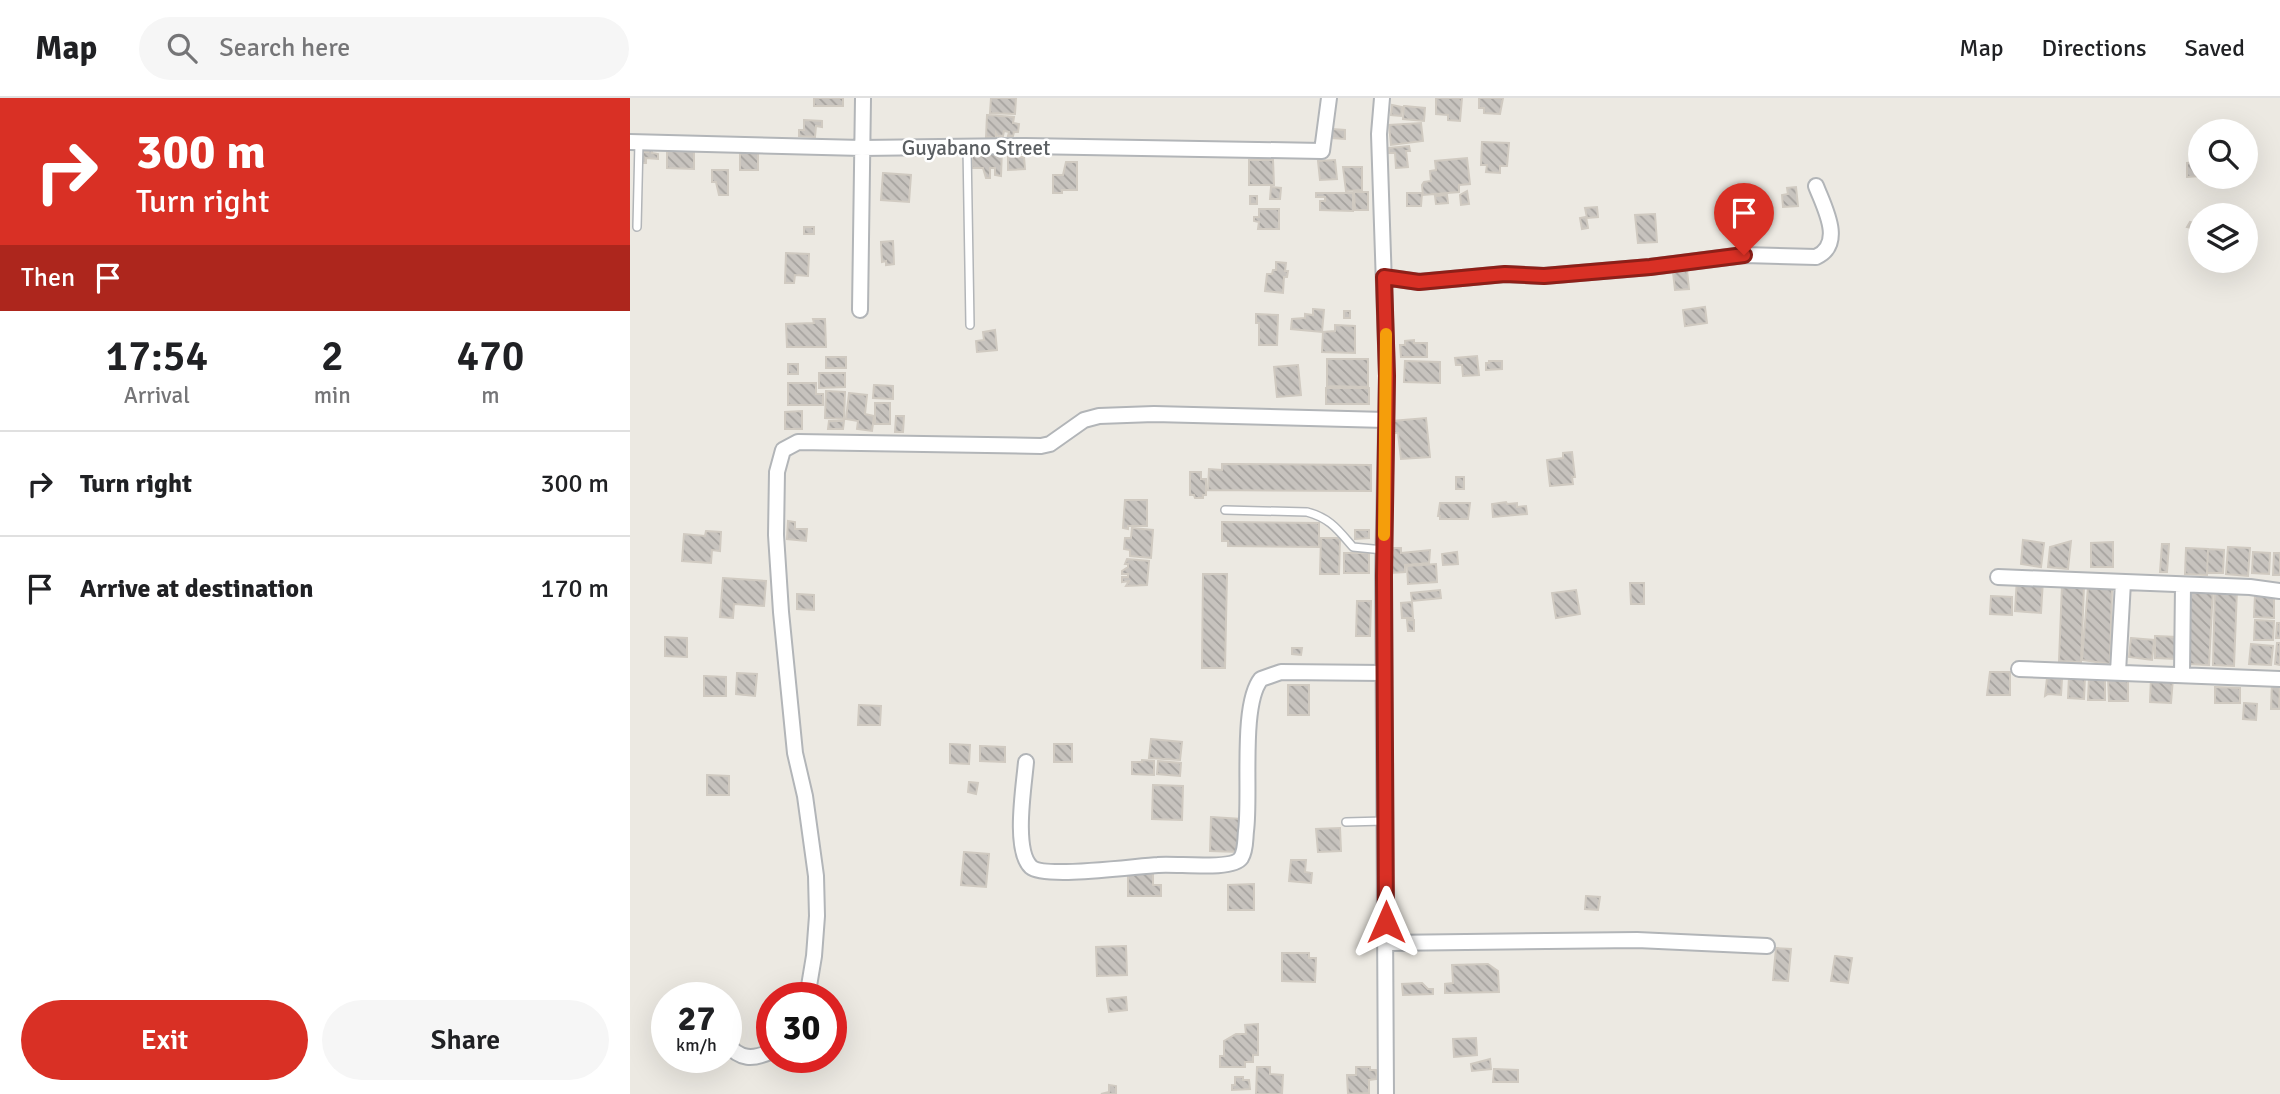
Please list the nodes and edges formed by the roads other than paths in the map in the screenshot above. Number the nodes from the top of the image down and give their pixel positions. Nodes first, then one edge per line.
1 (863, 98) edge
2 (1329, 98) edge
3 (1382, 98) edge
4 (635, 142) edge
5 (968, 147) junction
6 (862, 148) junction
7 (1816, 186) dead end
8 (637, 227) dead end
9 (1384, 277) junction
10 (860, 310) dead end
11 (970, 325) dead end
12 (1386, 421) junction
13 (1225, 510) dead end
14 (1384, 550) junction
15 (1998, 576) dead end
16 (2123, 582) junction
17 (2183, 585) junction
18 (2280, 591) edge
19 (2020, 669) dead end
20 (2118, 672) junction
21 (1383, 673) junction
22 (2182, 675) junction
23 (2280, 679) edge
24 (1026, 762) dead end
25 (1385, 821) junction
26 (1346, 822) dead end
27 (1386, 943) junction
28 (1767, 946) dead end
29 (809, 982) edge
30 (1386, 1094) edge

1 - 6 street
2 - 5 street, Guyabano Street
3 - 9 street
4 - 6 street, Guyabano Street
4 - 8 lane
5 - 6 street, Guyabano Street
5 - 11 lane
6 - 10 street
7 - 9 street
9 - 12 street
12 - 14 street
12 - 29 street
13 - 14 lane
14 - 21 street
15 - 16 street
16 - 17 street
16 - 20 street
17 - 18 street
17 - 22 street
19 - 20 street
20 - 22 street
21 - 24 street
21 - 25 street
22 - 23 street
25 - 26 lane
25 - 27 street
27 - 28 street
27 - 30 street

